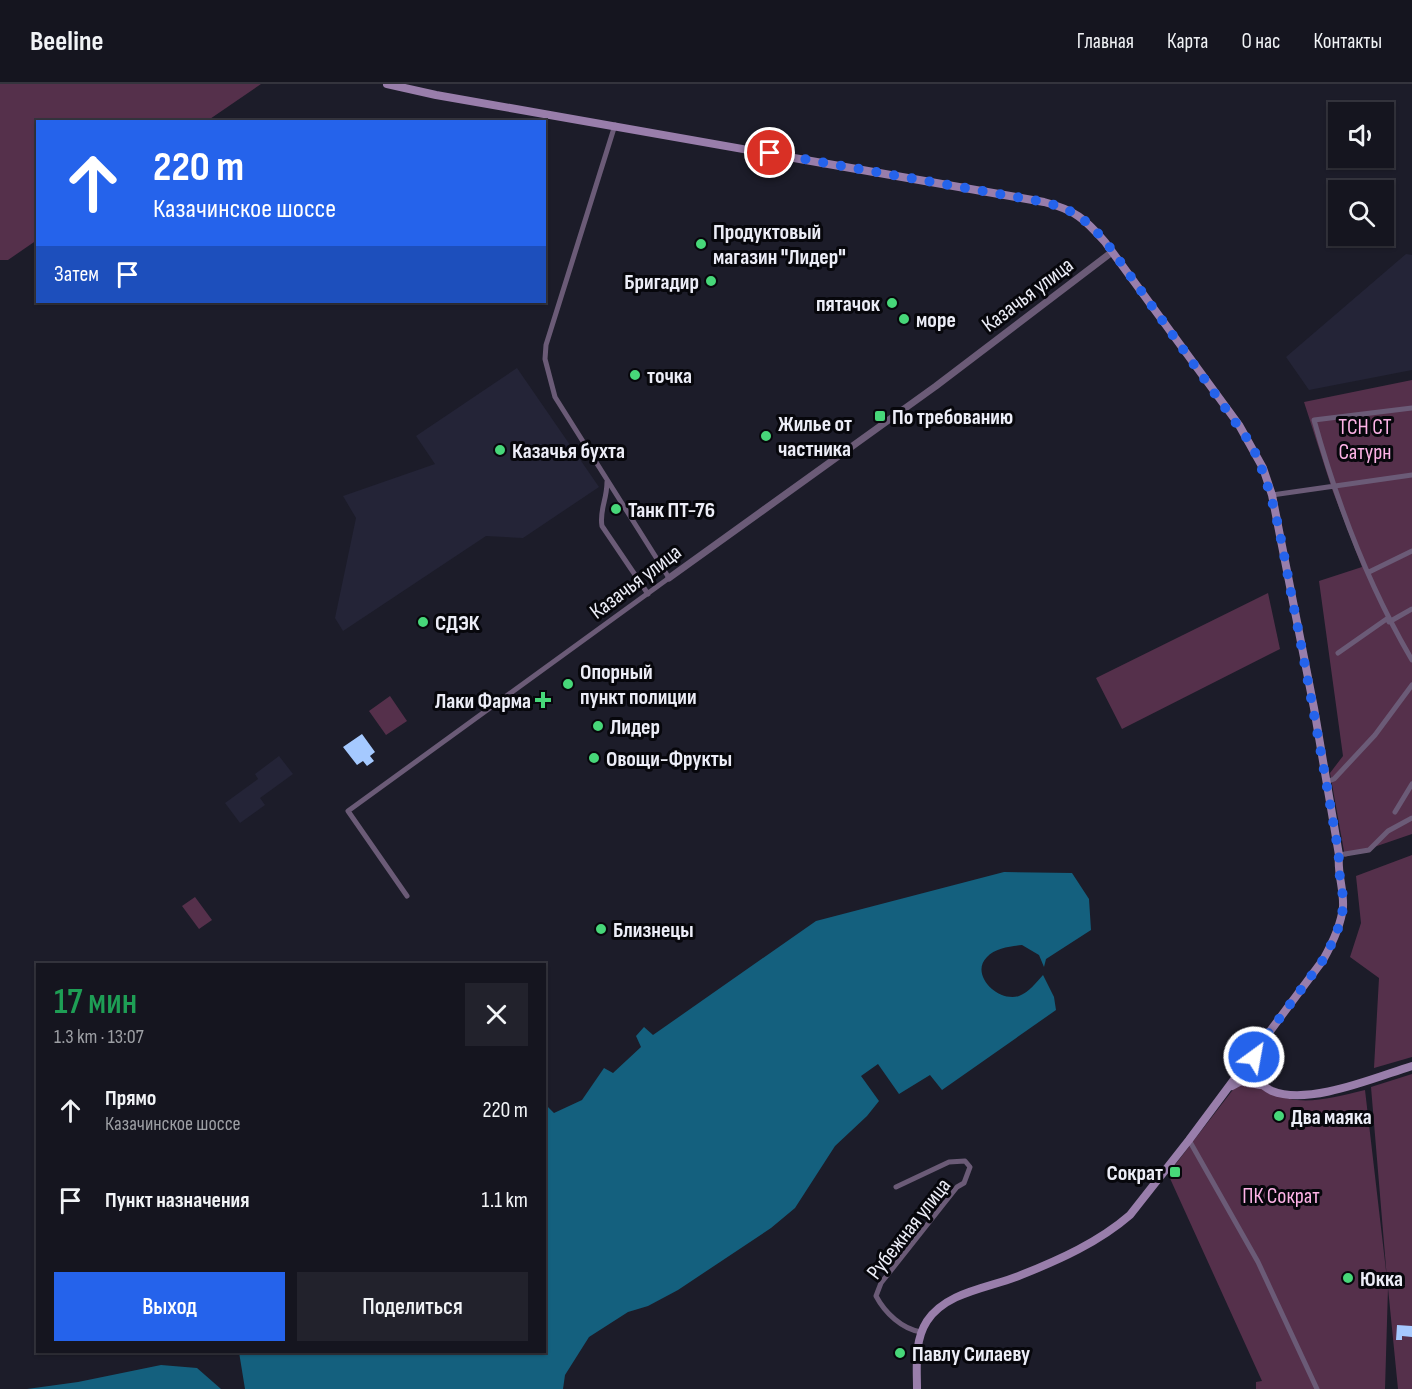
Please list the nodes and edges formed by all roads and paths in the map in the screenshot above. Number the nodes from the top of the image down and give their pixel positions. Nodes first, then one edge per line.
1 (387, 84) edge
2 (615, 125) junction
3 (1112, 252) junction
4 (1412, 408) edge
5 (1412, 475) edge
6 (607, 481) junction
7 (1333, 486) junction
8 (1272, 495) junction
9 (1412, 551) edge
10 (1369, 572) junction
11 (669, 578) junction
12 (648, 594) junction
13 (1412, 609) edge
14 (1389, 620) junction
15 (1338, 653) dead end
16 (1412, 660) edge
17 (1412, 685) edge
18 (1326, 782) junction
19 (1412, 784) edge
20 (1395, 812) dead end
21 (1412, 818) edge
22 (1339, 855) junction
23 (407, 896) dead end
24 (1256, 1050) junction
25 (1412, 1066) edge
26 (1243, 1068) junction
27 (1265, 1087) junction
28 (1226, 1090) junction
29 (1189, 1140) junction
30 (896, 1187) dead end
31 (921, 1332) junction
32 (917, 1389) edge
33 (1317, 1389) edge

1 - 2 main road
2 - 3 main road
2 - 6 street
3 - 8 main road
3 - 11 street, Казачья улица
4 - 7 street
5 - 7 street
6 - 11 street
6 - 12 street
7 - 8 street
7 - 10 street
8 - 18 main road
9 - 10 street
10 - 14 street
11 - 12 street, Казачья улица
12 - 23 street, Казачья улица
13 - 14 street
14 - 15 street
14 - 16 street
17 - 18 street
18 - 22 main road
19 - 20 street
21 - 22 street
22 - 24 main road
24 - 26 main road
24 - 27 main road
25 - 27 main road
26 - 27 main road
26 - 28 main road
27 - 28 main road
28 - 29 main road
29 - 31 main road
29 - 33 street
30 - 31 street, Рубежная улица
31 - 32 main road

